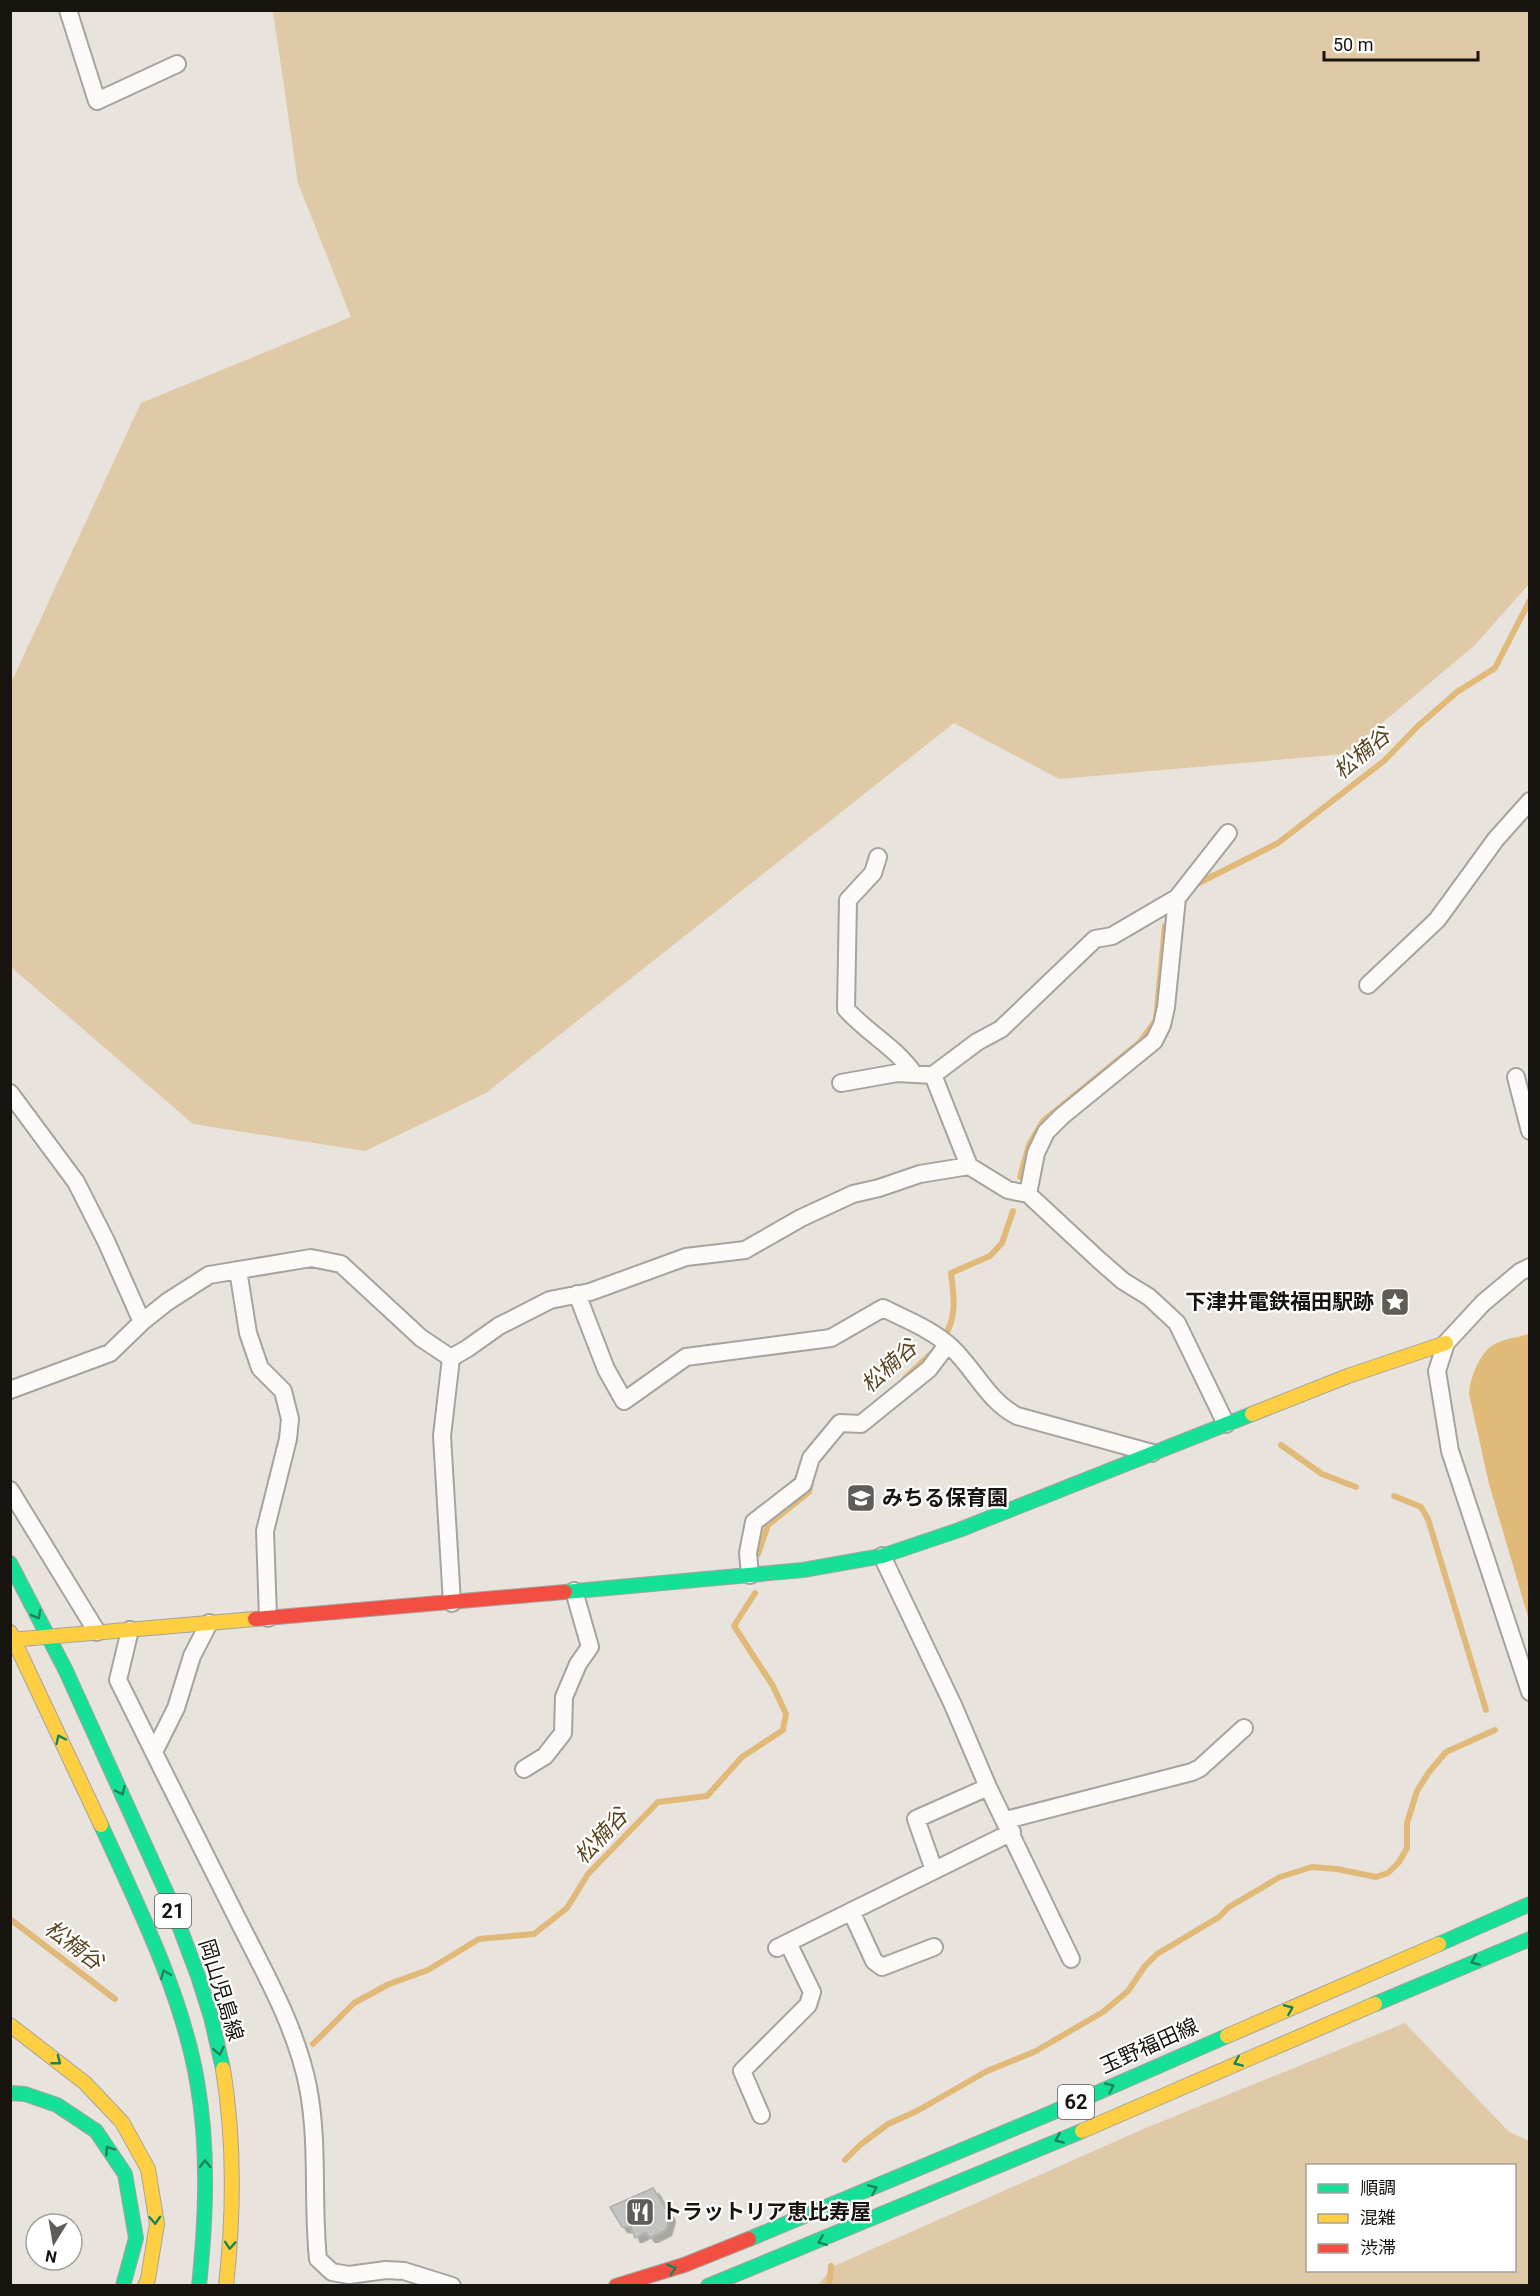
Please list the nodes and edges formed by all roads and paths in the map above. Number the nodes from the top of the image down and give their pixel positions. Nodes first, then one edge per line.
1 (68, 10) edge
2 (177, 64) dead end
3 (1530, 801) edge
4 (1228, 833) dead end
5 (878, 857) dead end
6 (1177, 898) junction
7 (1368, 985) dead end
8 (914, 1074) junction
9 (933, 1075) junction
10 (1516, 1077) dead end
11 (842, 1083) dead end
12 (10, 1093) edge
13 (1530, 1131) edge
14 (969, 1166) junction
15 (1028, 1194) junction
16 (1530, 1267) edge
17 (238, 1270) junction
18 (578, 1294) junction
19 (142, 1322) junction
20 (1446, 1343) junction
21 (947, 1345) junction
22 (451, 1358) junction
23 (10, 1390) edge
24 (1226, 1424) junction
25 (1152, 1453) junction
26 (10, 1490) edge
27 (882, 1556) junction
28 (10, 1563) edge
29 (750, 1575) junction
30 (574, 1591) junction
31 (452, 1603) junction
32 (268, 1618) junction
33 (209, 1623) junction
34 (130, 1630) junction
35 (97, 1632) junction
36 (49, 1636) junction
37 (12, 1637) edge
38 (1530, 1692) edge
39 (1244, 1728) dead end
40 (154, 1752) junction
41 (524, 1769) dead end
42 (988, 1787) junction
43 (1009, 1826) junction
44 (934, 1870) junction
45 (1530, 1904) edge
46 (851, 1911) junction
47 (1530, 1939) edge
48 (934, 1947) dead end
49 (1071, 1959) dead end
50 (10, 2025) edge
51 (10, 2093) edge
52 (761, 2115) dead end
53 (123, 2286) edge
54 (145, 2286) edge
55 (199, 2286) edge
56 (226, 2286) edge
57 (452, 2286) edge
58 (616, 2286) edge
59 (708, 2286) edge

1 - 2 street
3 - 7 street
4 - 6 street
5 - 8 street
6 - 9 street
6 - 15 street
8 - 9 street
8 - 11 street
9 - 14 street
10 - 13 street
12 - 19 street
14 - 15 street
14 - 18 street
15 - 24 street
16 - 20 street
17 - 19 street
17 - 22 street
17 - 32 street
18 - 21 street
18 - 22 street
19 - 23 street
20 - 24 main road
20 - 38 street
21 - 25 street
21 - 29 street
22 - 31 street
24 - 25 main road
25 - 27 main road
26 - 35 street
27 - 29 main road
27 - 42 street
28 -> 36 main road, 岡山児島線 / 21
29 - 30 main road
30 - 31 main road
30 - 41 street
31 - 32 main road
32 - 33 main road
33 - 34 main road
33 - 40 street
34 - 35 main road
34 - 40 street
35 - 36 main road
36 - 37 main road
36 -> 56 main road, 岡山児島線 / 21
55 -> 37 main road, 21
39 - 43 street
40 - 57 street
42 - 43 street
42 - 44 street
43 - 44 street
43 - 49 street
44 - 46 street
58 -> 45 main road, 玉野福田線 / 62
46 - 48 street
46 - 52 street
47 -> 59 main road, 62
50 -> 54 main road
53 -> 51 main road

